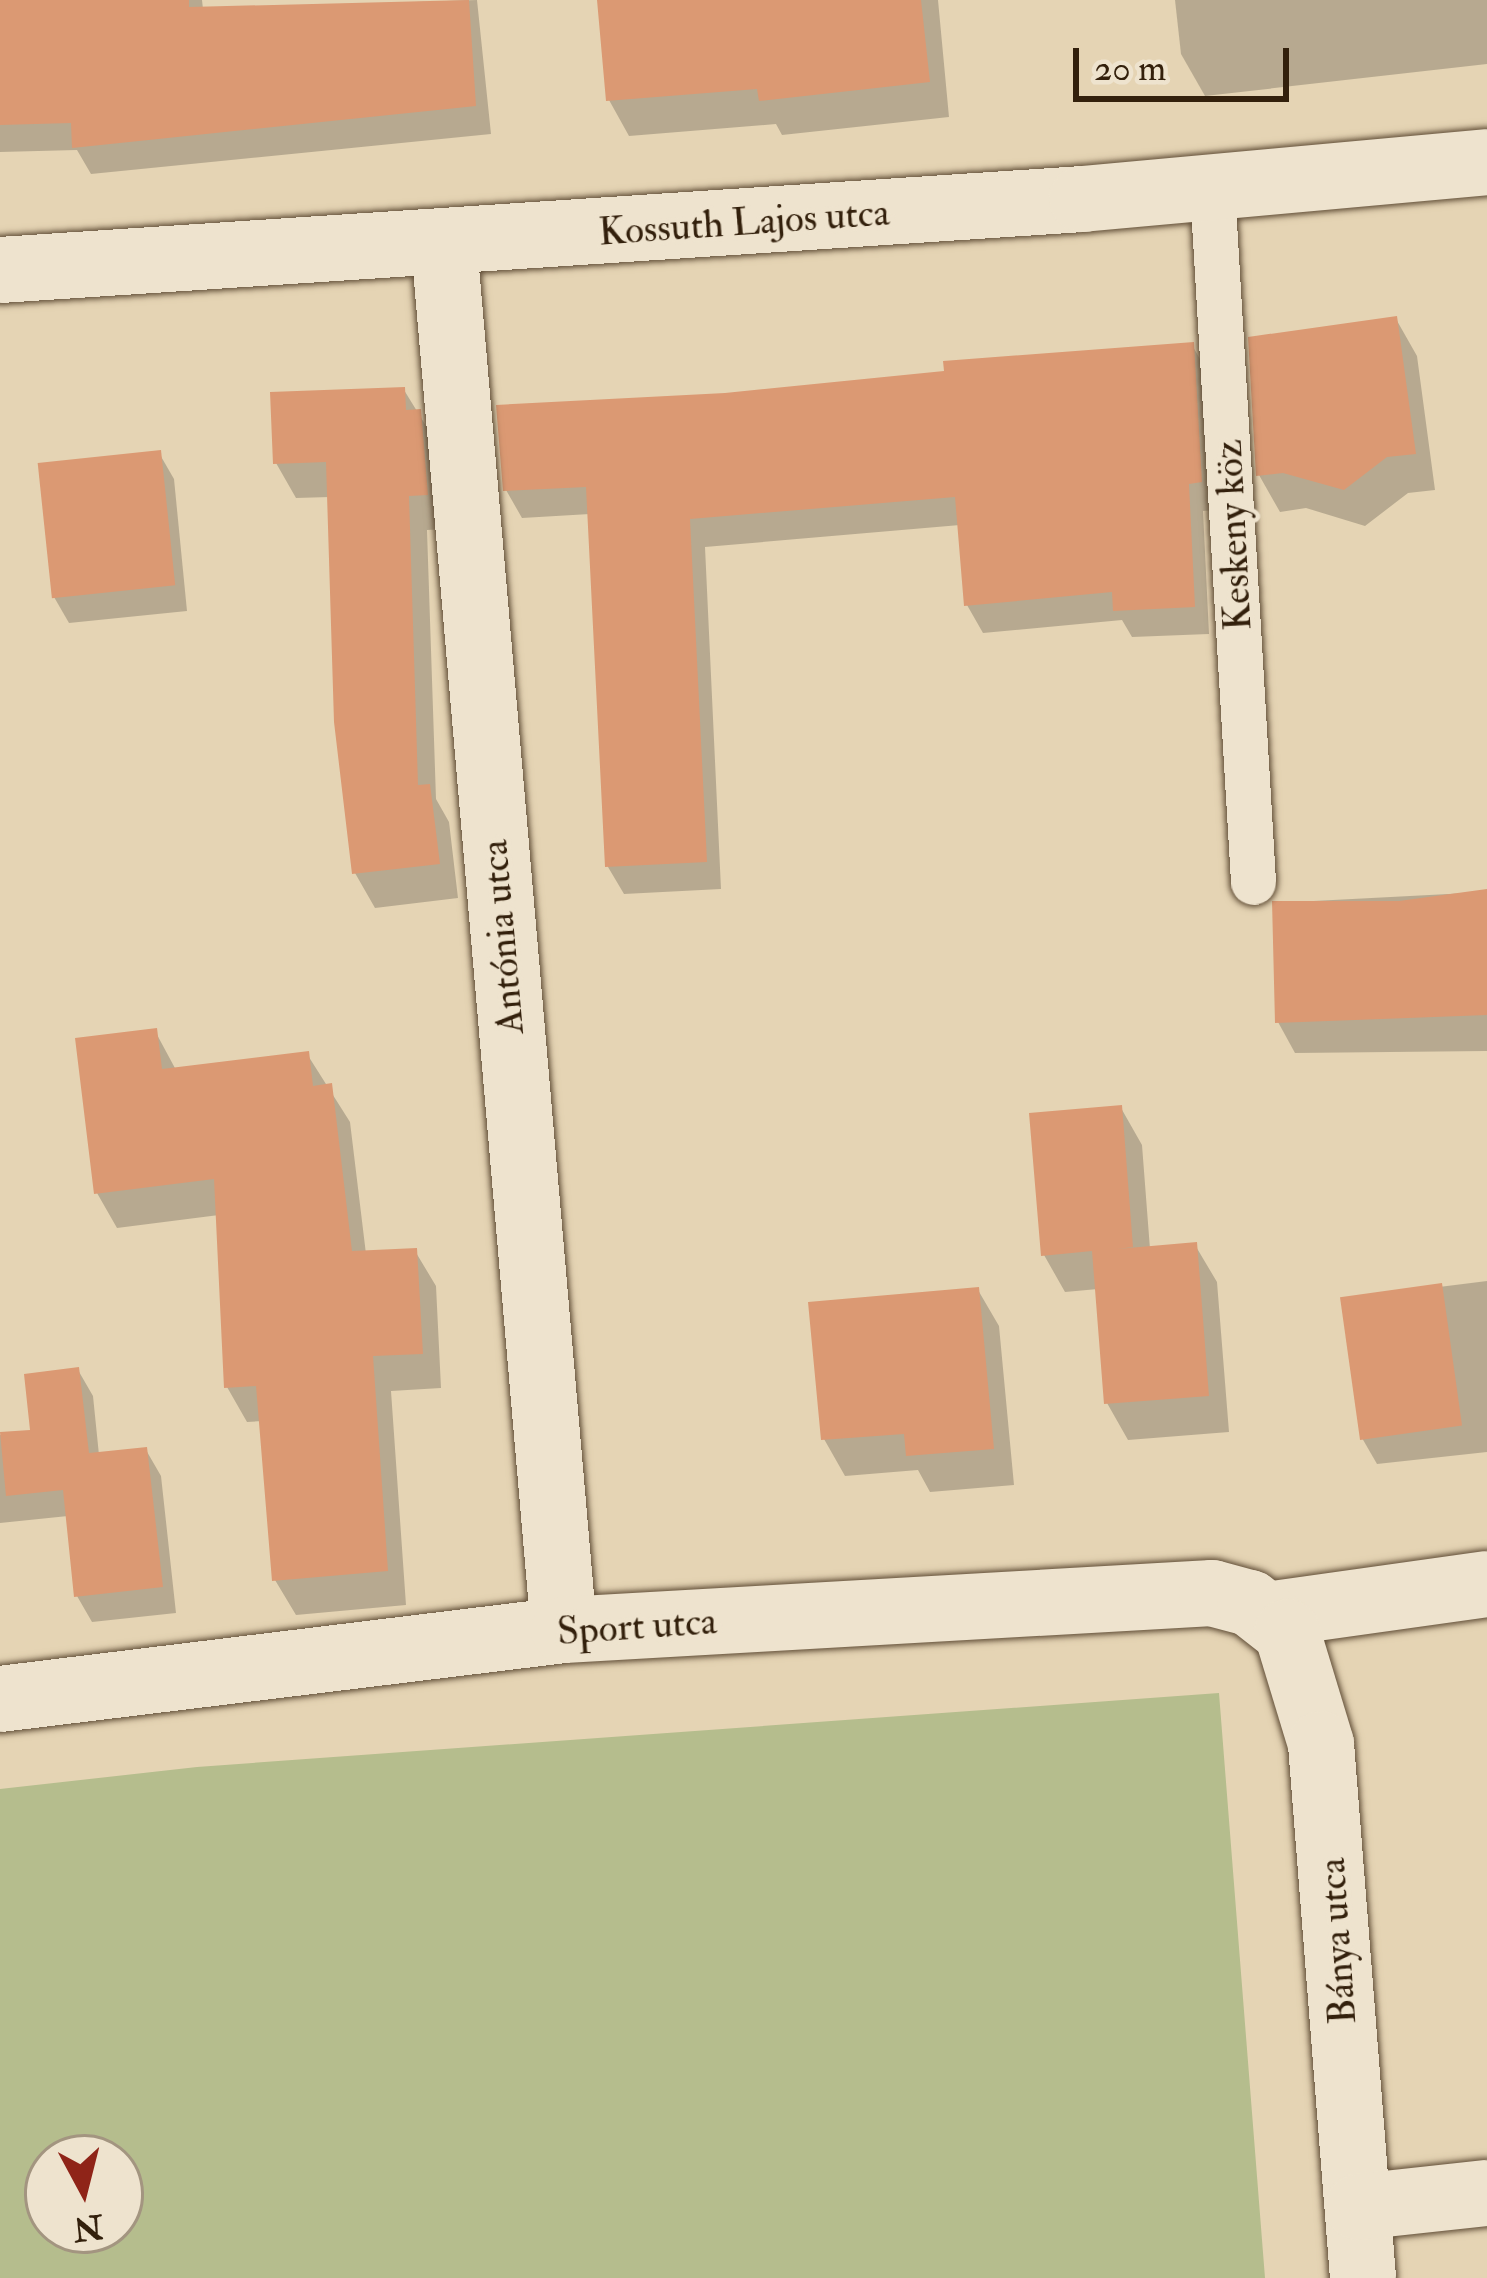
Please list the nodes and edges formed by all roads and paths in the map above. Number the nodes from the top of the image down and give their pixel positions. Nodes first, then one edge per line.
1 (1487, 162) edge
2 (1212, 189) junction
3 (443, 244) junction
4 (0, 270) edge
5 (1253, 882) dead end
6 (1487, 1584) edge
7 (1273, 1614) junction
8 (564, 1630) junction
9 (0, 1699) edge
10 (1487, 2193) edge
11 (1358, 2206) junction
12 (1363, 2278) edge

1 - 2 street, Kossuth Lajos utca
2 - 3 street, Kossuth Lajos utca
2 - 5 lane, Keskeny köz
3 - 4 street, Kossuth Lajos utca
3 - 8 street, Antónia utca
6 - 7 street
7 - 8 street, Sport utca
7 - 11 street, Bánya utca
8 - 9 street, Sport utca
10 - 11 street
11 - 12 street, Bánya utca

